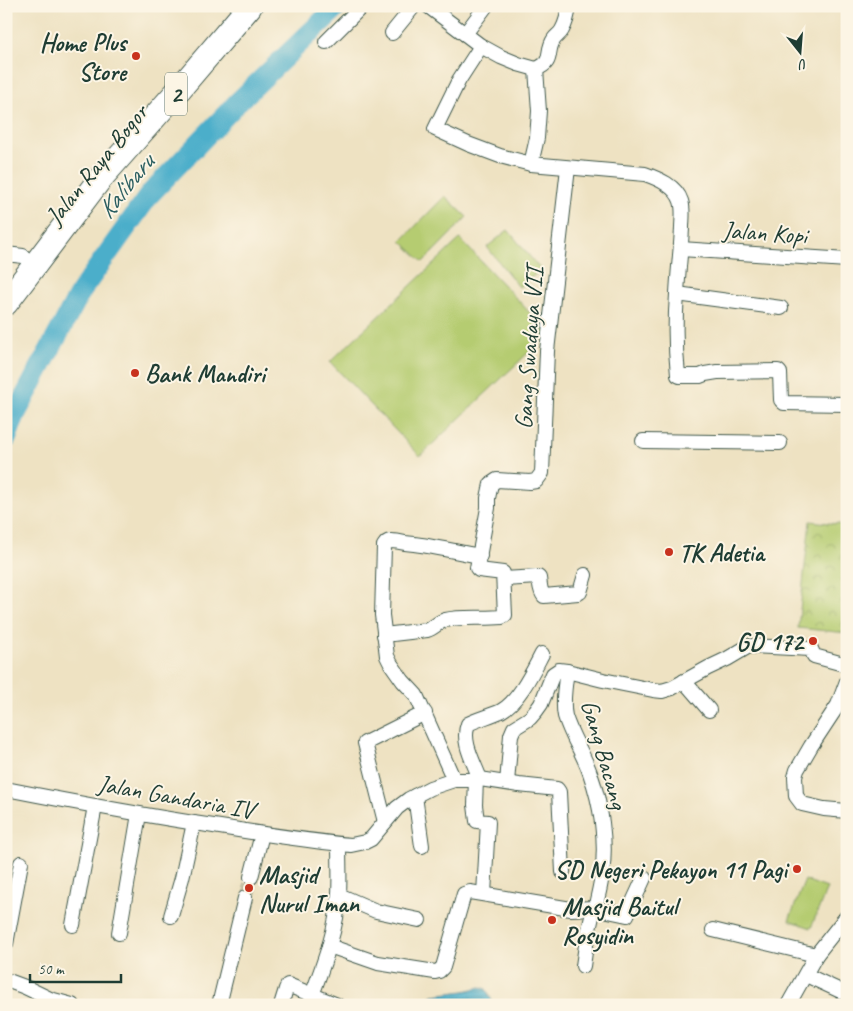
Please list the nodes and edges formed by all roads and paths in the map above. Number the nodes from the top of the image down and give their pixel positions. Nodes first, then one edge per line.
1 (231, 6) edge
2 (250, 6) edge
3 (362, 6) edge
4 (414, 6) edge
5 (428, 6) edge
6 (486, 6) edge
7 (569, 6) edge
8 (392, 33) dead end
9 (464, 34) junction
10 (326, 42) dead end
11 (481, 46) junction
12 (536, 69) junction
13 (531, 164) junction
14 (568, 168) junction
15 (681, 249) junction
16 (15, 255) edge
17 (847, 260) edge
18 (6, 282) edge
19 (677, 294) junction
20 (6, 303) edge
21 (781, 308) dead end
22 (847, 404) edge
23 (643, 441) dead end
24 (780, 443) dead end
25 (480, 556) junction
26 (585, 574) dead end
27 (504, 579) junction
28 (384, 635) junction
29 (542, 654) dead end
30 (843, 664) edge
31 (567, 670) junction
32 (684, 681) junction
33 (847, 681) edge
34 (842, 708) edge
35 (709, 710) dead end
36 (425, 713) junction
37 (454, 780) junction
38 (478, 780) junction
39 (507, 783) junction
40 (6, 789) edge
41 (415, 796) junction
42 (95, 806) junction
43 (847, 811) edge
44 (139, 814) junction
45 (385, 822) junction
46 (194, 823) junction
47 (262, 834) junction
48 (339, 844) junction
49 (422, 846) dead end
50 (21, 863) dead end
51 (563, 872) dead end
52 (251, 877) tunnel mouth
53 (644, 878) dead end
54 (484, 894) junction
55 (339, 895) junction
56 (245, 898) tunnel mouth
57 (594, 908) junction
58 (171, 916) dead end
59 (847, 916) edge
60 (419, 920) dead end
61 (74, 925) dead end
62 (713, 930) dead end
63 (119, 933) dead end
64 (6, 944) edge
65 (329, 946) junction
66 (816, 956) junction
67 (583, 966) dead end
68 (806, 975) junction
69 (6, 980) edge
70 (847, 994) edge
71 (312, 995) junction
72 (72, 1005) edge
73 (220, 1005) edge
74 (281, 1005) edge
75 (337, 1005) edge
76 (788, 1005) edge

1 - 16 highway, Jalan Raya Bogor / 2
2 - 20 highway, Jalan Raya Bogor / 2
3 - 10 street
4 - 8 street
5 - 9 street
6 - 9 street
7 - 12 street
9 - 11 street
11 - 12 street
11 - 13 street
12 - 13 street
13 - 14 street
14 - 15 street
14 - 25 street, Gang Swadaya VII
15 - 17 street, Jalan Kopi
15 - 19 street
16 - 18 highway, Jalan Raya Bogor / 2
19 - 21 street
19 - 22 street
23 - 24 street
25 - 27 street
25 - 28 street
26 - 27 street
27 - 28 street
28 - 36 street
29 - 38 street
30 - 32 street
31 - 32 street
31 - 39 street
31 - 57 street, Gang Bacang
32 - 35 street
33 - 34 street
34 - 43 street
36 - 37 street
36 - 45 street
37 - 38 street, Jalan Gandaria IV
37 - 41 street, Jalan Gandaria IV
38 - 39 street, Jalan Gandaria IV
38 - 54 street
39 - 51 street, Jalan Gandaria IV
40 - 42 street, Jalan Gandaria IV
41 - 45 street, Jalan Gandaria IV
41 - 49 street
42 - 44 street, Jalan Gandaria IV
42 - 61 street
44 - 46 street, Jalan Gandaria IV
44 - 63 street
45 - 48 street, Jalan Gandaria IV
46 - 47 street, Jalan Gandaria IV
46 - 58 street
47 - 48 street, Jalan Gandaria IV
47 - 52 street
48 - 55 street
50 - 64 street
53 - 57 street
54 - 57 street
54 - 65 street
55 - 60 street
55 - 65 street
56 - 73 street
57 - 67 street, Gang Bacang
59 - 66 street
62 - 66 street
65 - 71 street
66 - 68 street
68 - 70 street
68 - 76 street
69 - 72 street
71 - 74 street
71 - 75 street

